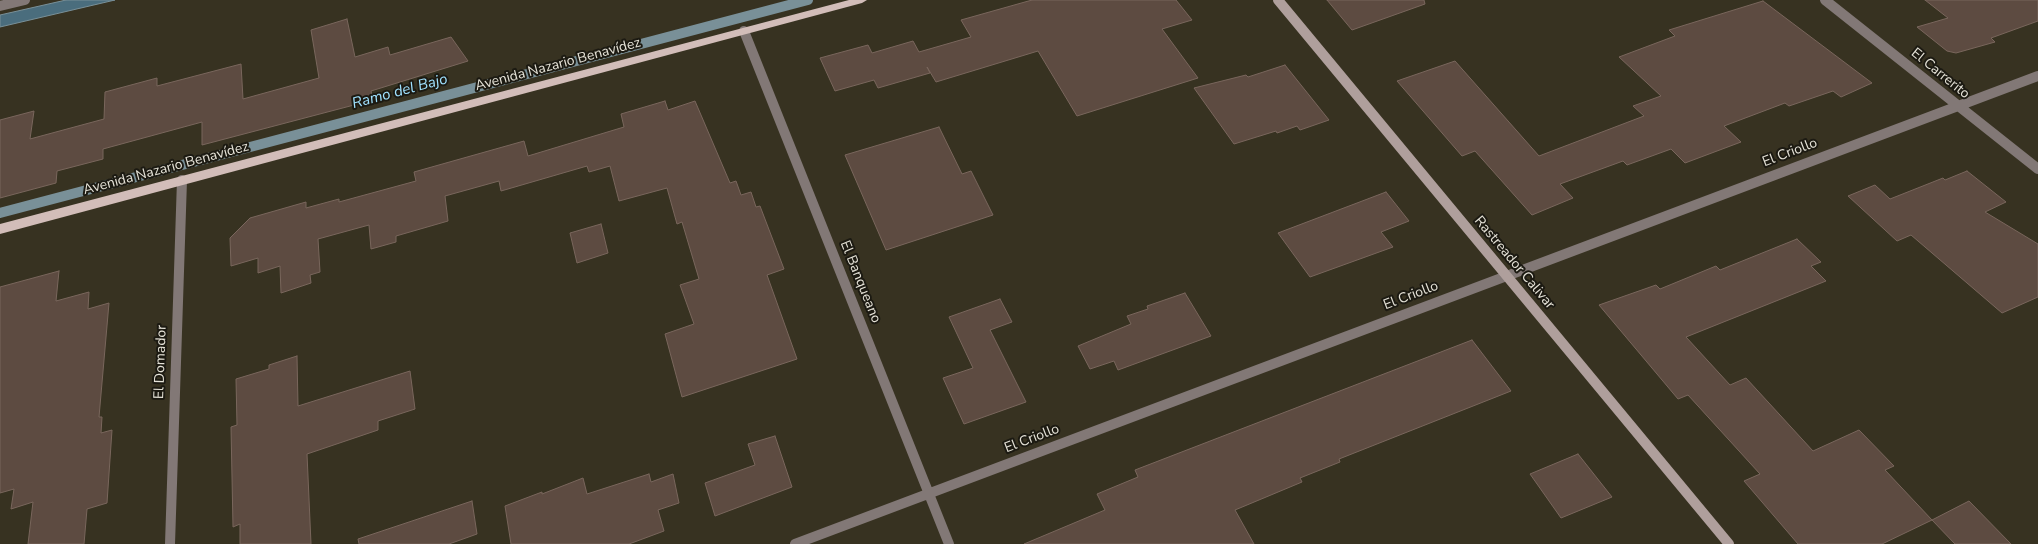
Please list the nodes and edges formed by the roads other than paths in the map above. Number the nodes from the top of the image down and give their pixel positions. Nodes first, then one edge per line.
1 (25, 0) edge
2 (862, 0) edge
3 (1278, 0) edge
4 (1825, 0) edge
5 (0, 6) edge
6 (744, 31) junction
7 (2038, 76) edge
8 (1958, 106) junction
9 (2038, 169) edge
10 (182, 180) junction
11 (0, 229) edge
12 (1507, 276) junction
13 (929, 494) junction
14 (170, 544) edge
15 (795, 544) edge
16 (949, 544) edge
17 (1729, 544) edge

1 - 5 street
2 - 6 main road, Avenida Nazario Benavídez
3 - 12 main road, Rastreador Calivar
4 - 8 street, El Carrerito
6 - 10 main road, Avenida Nazario Benavídez
6 - 13 street, El Banqueano
7 - 8 street, El Criollo
8 - 9 street, El Carrerito
8 - 12 street, El Criollo
10 - 11 main road, Avenida Nazario Benavídez
10 - 14 street, El Domador
12 - 13 street, El Criollo
12 - 17 main road, Rastreador Calivar
13 - 15 street, El Criollo
13 - 16 street, El Banqueano

